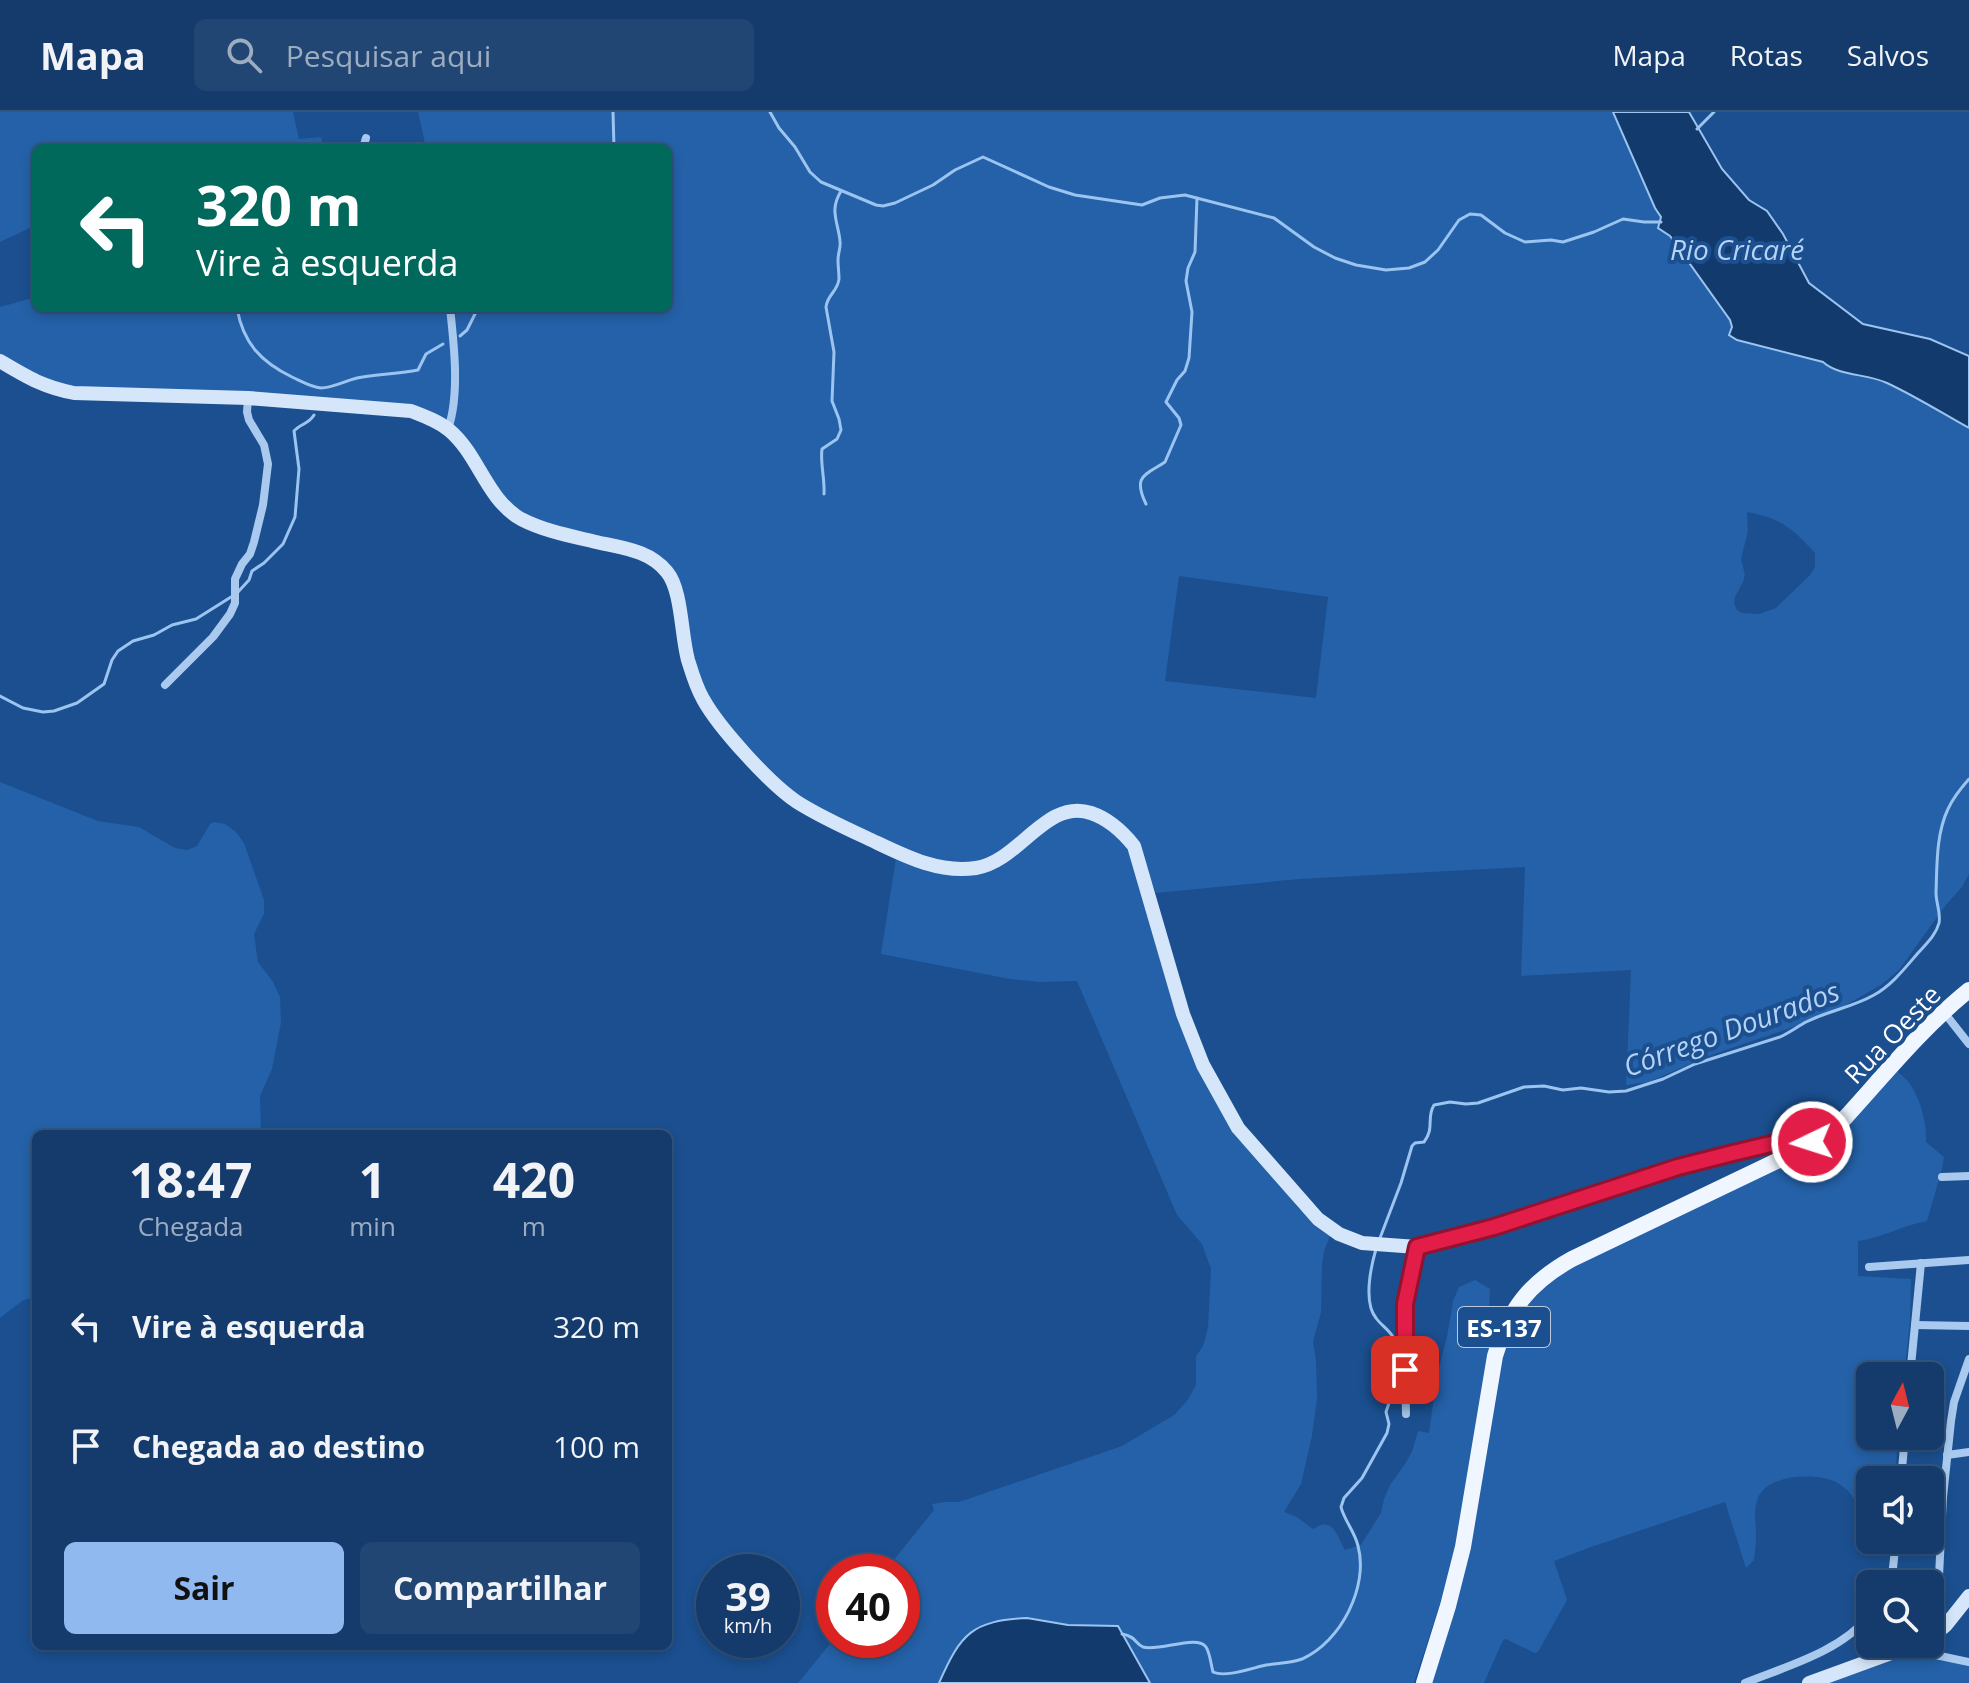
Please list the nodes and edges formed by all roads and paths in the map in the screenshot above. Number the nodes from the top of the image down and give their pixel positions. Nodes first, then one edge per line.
1 (366, 138) dead end
2 (364, 144) edge
3 (450, 312) edge
4 (0, 361) edge
5 (248, 398) junction
6 (448, 429) junction
7 (165, 685) dead end
8 (1969, 990) edge
9 (1943, 1011) junction
10 (1969, 1044) edge
11 (1812, 1142) junction
12 (1969, 1176) edge
13 (1942, 1177) dead end
14 (1417, 1247) junction
15 (1969, 1260) edge
16 (1921, 1263) junction
17 (1869, 1267) dead end
18 (1915, 1325) junction
19 (1969, 1326) edge
20 (1969, 1359) edge
21 (1911, 1362) edge
22 (1406, 1414) dead end
23 (1969, 1452) edge
24 (1947, 1455) junction
25 (1938, 1570) edge
26 (1969, 1596) edge
27 (1944, 1626) edge
28 (1856, 1630) edge
29 (1944, 1655) edge
30 (1878, 1658) edge
31 (1969, 1662) edge
32 (1424, 1683) edge
33 (1745, 1683) edge
34 (1809, 1683) edge

1 - 2 street
3 - 6 street
4 - 5 street
5 - 6 street
5 - 7 street
6 - 14 street
8 - 9 main road, Rua Oeste / ES-137
9 - 10 street
9 - 11 main road, Rua Oeste / ES-137
11 - 14 street
11 - 32 main road, ES-137
12 - 13 street
14 - 22 street
15 - 16 street
16 - 17 street
16 - 18 street
18 - 19 street
18 - 21 street
20 - 24 street
23 - 24 street
24 - 25 street
26 - 27 street
28 - 33 street
29 - 31 street
30 - 34 street

